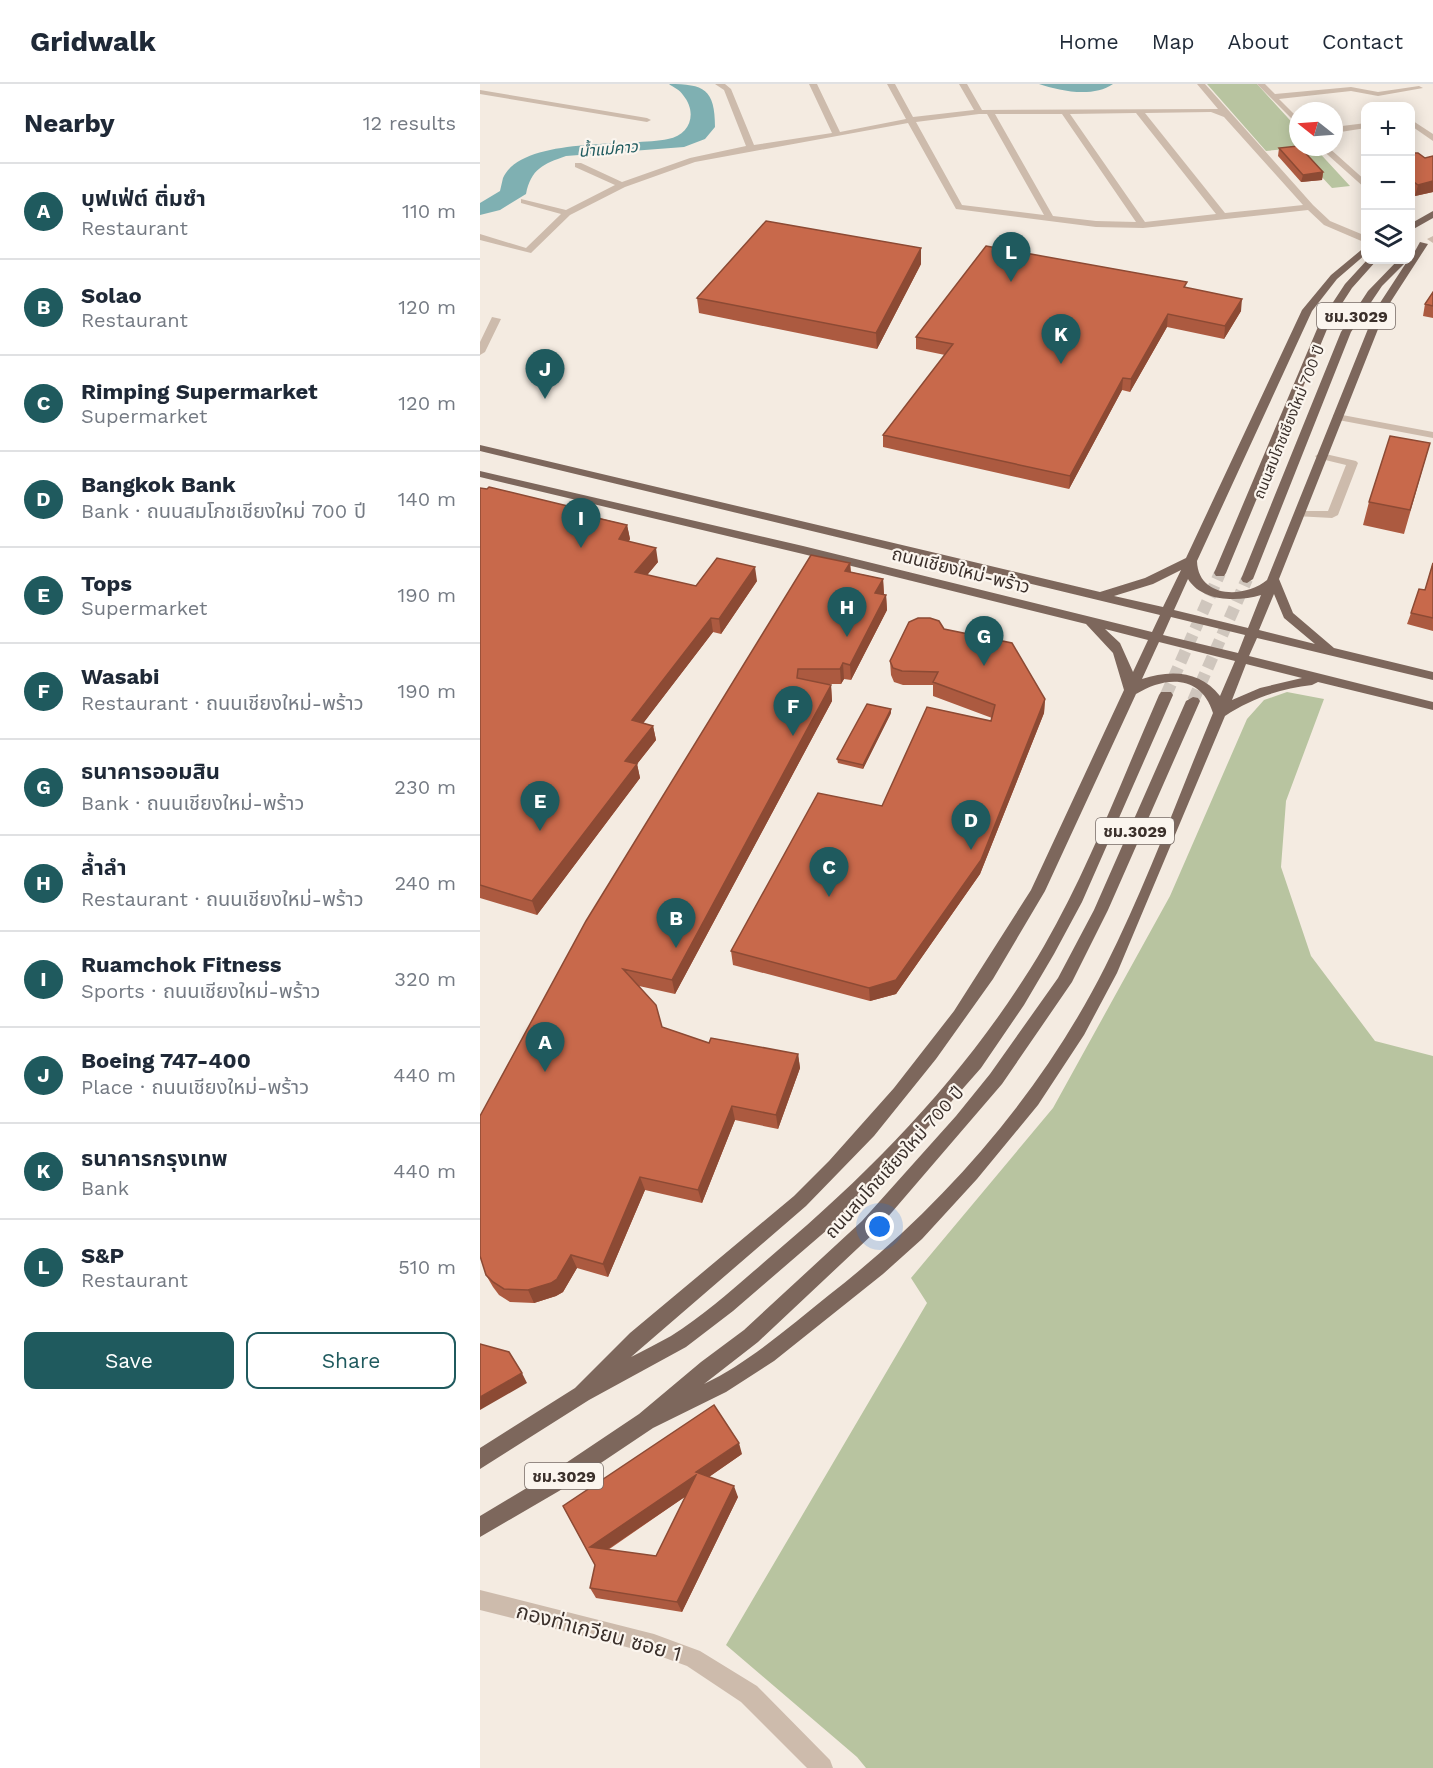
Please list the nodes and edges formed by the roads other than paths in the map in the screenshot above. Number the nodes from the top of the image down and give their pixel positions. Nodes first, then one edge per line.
1 (485, 84) edge
2 (719, 84) edge
3 (813, 84) edge
4 (891, 84) edge
5 (963, 84) edge
6 (1201, 84) edge
7 (1261, 84) edge
8 (1348, 87) edge
9 (1419, 88) dead end
10 (480, 90) edge
11 (1378, 93) junction
12 (1273, 98) junction
13 (1385, 100) dead end
14 (1138, 110) junction
15 (979, 112) junction
16 (990, 112) junction
17 (1065, 112) junction
18 (1289, 114) edge
19 (1227, 115) junction
20 (647, 120) dead end
21 (910, 120) junction
22 (1415, 125) edge
23 (1361, 126) edge
24 (1343, 129) edge
25 (837, 135) junction
26 (1433, 138) edge
27 (751, 148) junction
28 (1333, 156) edge
29 (578, 165) dead end
30 (1361, 168) edge
31 (1348, 170) junction
32 (1361, 182) edge
33 (622, 185) junction
34 (524, 201) dead end
35 (1310, 207) junction
36 (567, 213) junction
37 (1433, 214) edge
38 (1222, 216) junction
39 (1050, 218) junction
40 (1143, 225) junction
41 (1415, 225) edge
42 (480, 237) edge
43 (1361, 238) edge
44 (1430, 240) edge
45 (1415, 250) edge
46 (1361, 253) edge
47 (1368, 264) edge
48 (1399, 264) edge
49 (496, 318) dead end
50 (480, 352) edge
51 (1337, 417) junction
52 (1433, 435) edge
53 (480, 448) edge
54 (1321, 456) junction
55 (480, 474) edge
56 (1299, 514) junction
57 (1191, 560) junction
58 (1220, 573) tunnel mouth
59 (1246, 579) tunnel mouth
60 (1274, 580) junction
61 (1098, 597) junction
62 (1166, 613) junction
63 (1085, 619) junction
64 (1252, 633) junction
65 (1156, 637) junction
66 (1332, 652) junction
67 (1242, 659) junction
68 (1433, 676) edge
69 (1324, 680) junction
70 (1131, 692) junction
71 (1166, 695) tunnel mouth
72 (1193, 701) tunnel mouth
73 (1433, 706) edge
74 (1220, 713) junction
75 (582, 1394) junction
76 (646, 1421) junction
77 (480, 1459) edge
78 (480, 1527) edge
79 (480, 1600) edge
80 (822, 1768) edge

1 - 10 street
2 - 27 street
3 - 25 street
4 - 21 street
5 - 15 street
6 - 19 street
7 - 12 street
8 - 11 street
8 - 12 street
9 - 11 street
10 - 20 street
11 - 13 street
12 - 18 street
14 - 17 street
14 - 19 street
14 - 38 street
15 - 16 street
15 - 21 street
16 - 17 street
16 - 39 street
17 - 40 street
19 - 35 street
21 - 25 street
21 - 39 street
22 - 26 street
23 - 24 street
25 - 27 street
27 - 33 street
28 - 31 street
29 - 33 street
30 - 31 street
31 - 32 street
33 - 36 street
34 - 36 street
35 - 38 street
35 - 43 street
36 - 42 street
37 - 41 main road
38 - 40 street
39 - 40 street
44 - 45 main road
44 - 51 main road
46 - 57 main road
47 - 58 main road, ถนนสมโภชเชียงใหม่ 700 ปี / ชม.3029
48 - 59 main road, ถนนสมโภชเชียงใหม่ 700 ปี / ชม.3029
49 - 50 street
51 - 52 street
51 - 54 main road
53 - 61 main road, ถนนเชียงใหม่-พร้าว
54 - 56 main road
54 - 56 street
55 - 63 main road, ถนนเชียงใหม่-พร้าว
56 - 60 main road
57 - 60 main road
57 - 61 main road
57 - 62 main road
60 - 64 main road
60 - 66 main road
61 - 62 main road, ถนนเชียงใหม่-พร้าว
62 - 64 main road, ถนนเชียงใหม่-พร้าว
62 - 65 main road
63 - 65 main road, ถนนเชียงใหม่-พร้าว
63 - 70 main road
64 - 66 main road, ถนนเชียงใหม่-พร้าว
64 - 67 main road
65 - 67 main road, ถนนเชียงใหม่-พร้าว
65 - 70 main road
66 - 68 main road, ถนนเชียงใหม่-พร้าว
67 - 69 main road, ถนนเชียงใหม่-พร้าว
67 - 74 main road
69 - 73 main road, ถนนเชียงใหม่-พร้าว
69 - 74 main road
70 - 74 main road
70 - 75 main road
71 - 75 main road, ถนนสมโภชเชียงใหม่ 700 ปี / ชม.3029
72 - 76 main road, ถนนสมโภชเชียงใหม่ 700 ปี / ชม.3029
74 - 76 main road
75 - 77 main road, ถนนสมโภชเชียงใหม่ 700 ปี / ชม.3029
76 - 78 main road, ถนนสมโภชเชียงใหม่ 700 ปี / ชม.3029
79 - 80 street, กองท่าเกวียน ซอย 1

